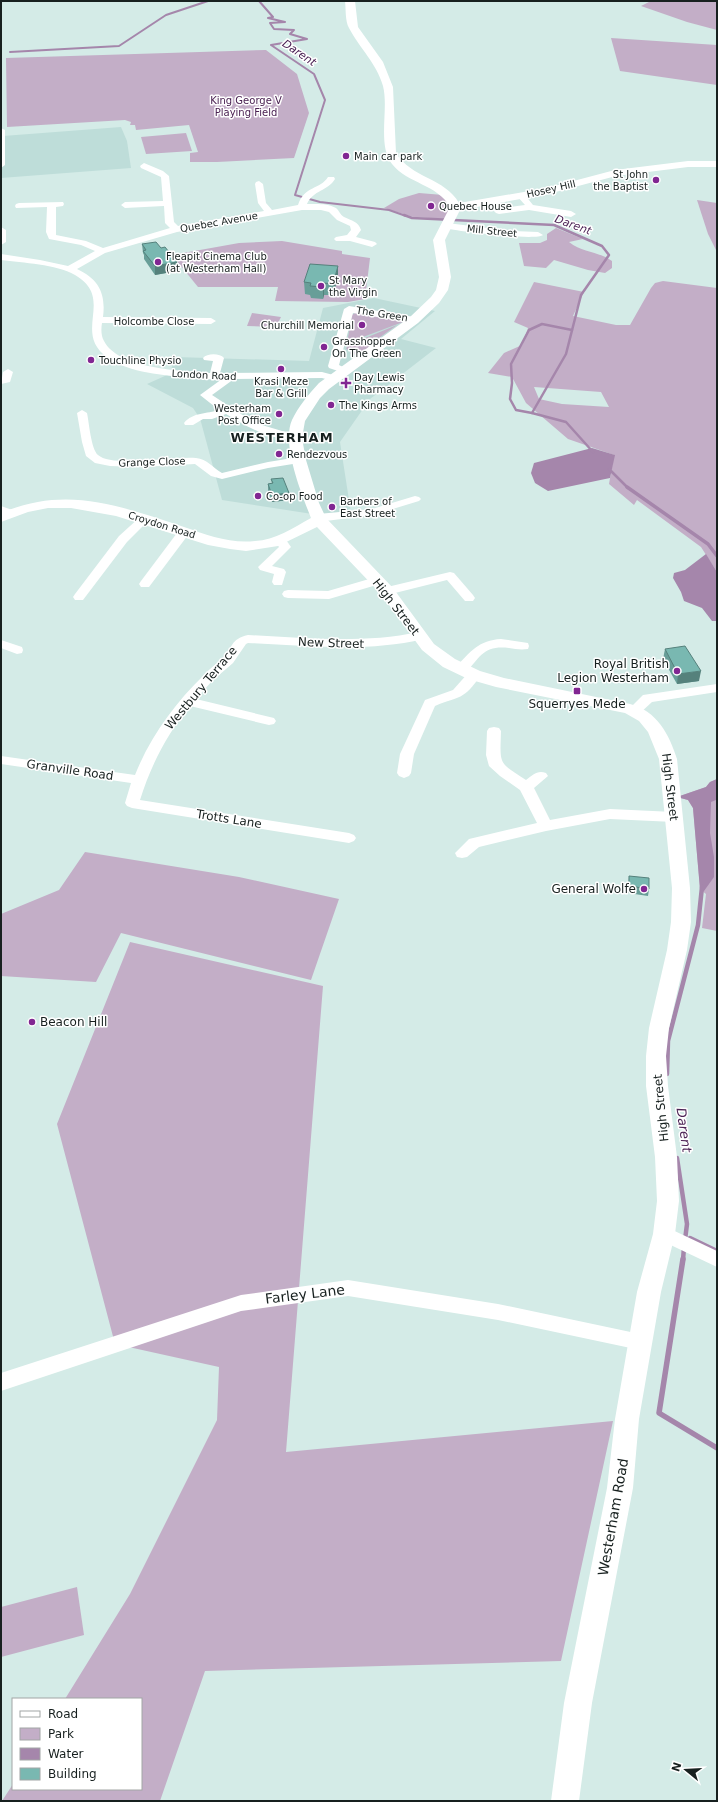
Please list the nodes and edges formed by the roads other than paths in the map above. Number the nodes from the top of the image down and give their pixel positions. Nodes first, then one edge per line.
1 (350, 1) edge
2 (1, 130) edge
3 (717, 164) edge
4 (1, 165) edge
5 (144, 166) dead end
6 (331, 179) dead end
7 (259, 184) dead end
8 (125, 193) dead end
9 (521, 196) junction
10 (489, 202) junction
11 (168, 203) junction
12 (19, 206) dead end
13 (302, 207) junction
14 (456, 207) junction
15 (529, 207) junction
16 (270, 213) junction
17 (571, 214) dead end
18 (447, 226) junction
19 (1, 230) edge
20 (176, 230) junction
21 (538, 235) dead end
22 (350, 238) junction
23 (339, 239) dead end
24 (1, 242) edge
25 (372, 244) dead end
26 (102, 251) junction
27 (1, 256) edge
28 (68, 270) junction
29 (96, 320) junction
30 (414, 320) junction
31 (212, 321) dead end
32 (213, 358) dead end
33 (344, 370) junction
34 (8, 372) dead end
35 (214, 377) junction
36 (229, 377) junction
37 (333, 378) junction
38 (1, 381) edge
39 (228, 410) junction
40 (82, 413) dead end
41 (189, 423) dead end
42 (296, 436) junction
43 (299, 460) junction
44 (415, 499) dead end
45 (4, 513) edge
46 (144, 519) junction
47 (319, 519) junction
48 (184, 532) junction
49 (280, 540) junction
50 (278, 582) dead end
51 (145, 584) dead end
52 (381, 586) junction
53 (70, 588) dead end
54 (288, 594) dead end
55 (469, 598) dead end
56 (419, 636) junction
57 (243, 639) joint
58 (1, 644) edge
59 (523, 646) dead end
60 (17, 650) dead end
61 (467, 672) junction
62 (717, 688) edge
63 (187, 702) junction
64 (634, 711) junction
65 (269, 721) dead end
66 (494, 731) dead end
67 (1, 760) edge
68 (404, 773) dead end
69 (541, 776) dead end
70 (139, 780) junction
71 (526, 787) junction
72 (674, 817) junction
73 (546, 826) junction
74 (349, 838) dead end
75 (462, 853) dead end
76 (669, 1237) junction
77 (717, 1259) edge
78 (640, 1342) junction
79 (1, 1382) edge
80 (565, 1801) edge

1 - 14 main road
2 - 4 street
3 - 9 main road, Hosey Hill
5 - 11 street
6 - 13 street
7 - 16 street
8 - 11 street
9 - 10 main road, Hosey Hill
9 - 15 street
10 - 14 main road, Hosey Hill
10 - 15 street
11 - 20 street
12 - 26 street
13 - 16 street, Quebec Avenue
13 - 22 street, Quebec Avenue
14 - 18 main road
15 - 17 street
16 - 20 street, Quebec Avenue
18 - 21 street, Mill Street
18 - 30 main road
19 - 24 street
20 - 26 street, Quebec Avenue
22 - 23 street
22 - 25 street
26 - 28 street, Quebec Avenue
27 - 28 street, London Road
28 - 29 street, London Road
29 - 31 street, Holcombe Close
29 - 35 street, London Road
30 - 33 main road
30 - 33 street, The Green
32 - 35 street
33 - 37 main road
34 - 38 street
35 - 36 street, London Road
36 - 37 street, London Road
36 - 39 street
37 - 42 main road
39 - 41 street
39 - 42 street
40 - 43 street, Grange Close
42 - 43 main road
43 - 47 main road
44 - 47 street
45 - 46 main road, Croydon Road
46 - 48 main road, Croydon Road
46 - 53 street
47 - 49 main road, Croydon Road
47 - 52 main road, High Street
48 - 49 main road, Croydon Road
48 - 51 street
49 - 50 street
52 - 54 street
52 - 55 street
52 - 56 main road, High Street
56 - 57 street, New Street
56 - 61 main road, High Street
57 - 63 street, Westbury Terrace
58 - 60 street
59 - 61 street
61 - 64 main road, High Street
61 - 68 street
62 - 64 street
63 - 65 street
63 - 70 street, Westbury Terrace
64 - 72 main road, High Street
66 - 71 street
67 - 70 street, Granville Road
69 - 71 street
70 - 74 street, Trotts Lane
71 - 73 street
72 - 73 street
72 - 76 main road, High Street
73 - 75 street
76 - 77 street
76 - 78 main road, Westerham Road
78 - 79 street, Farley Lane
78 - 80 main road, Westerham Road

